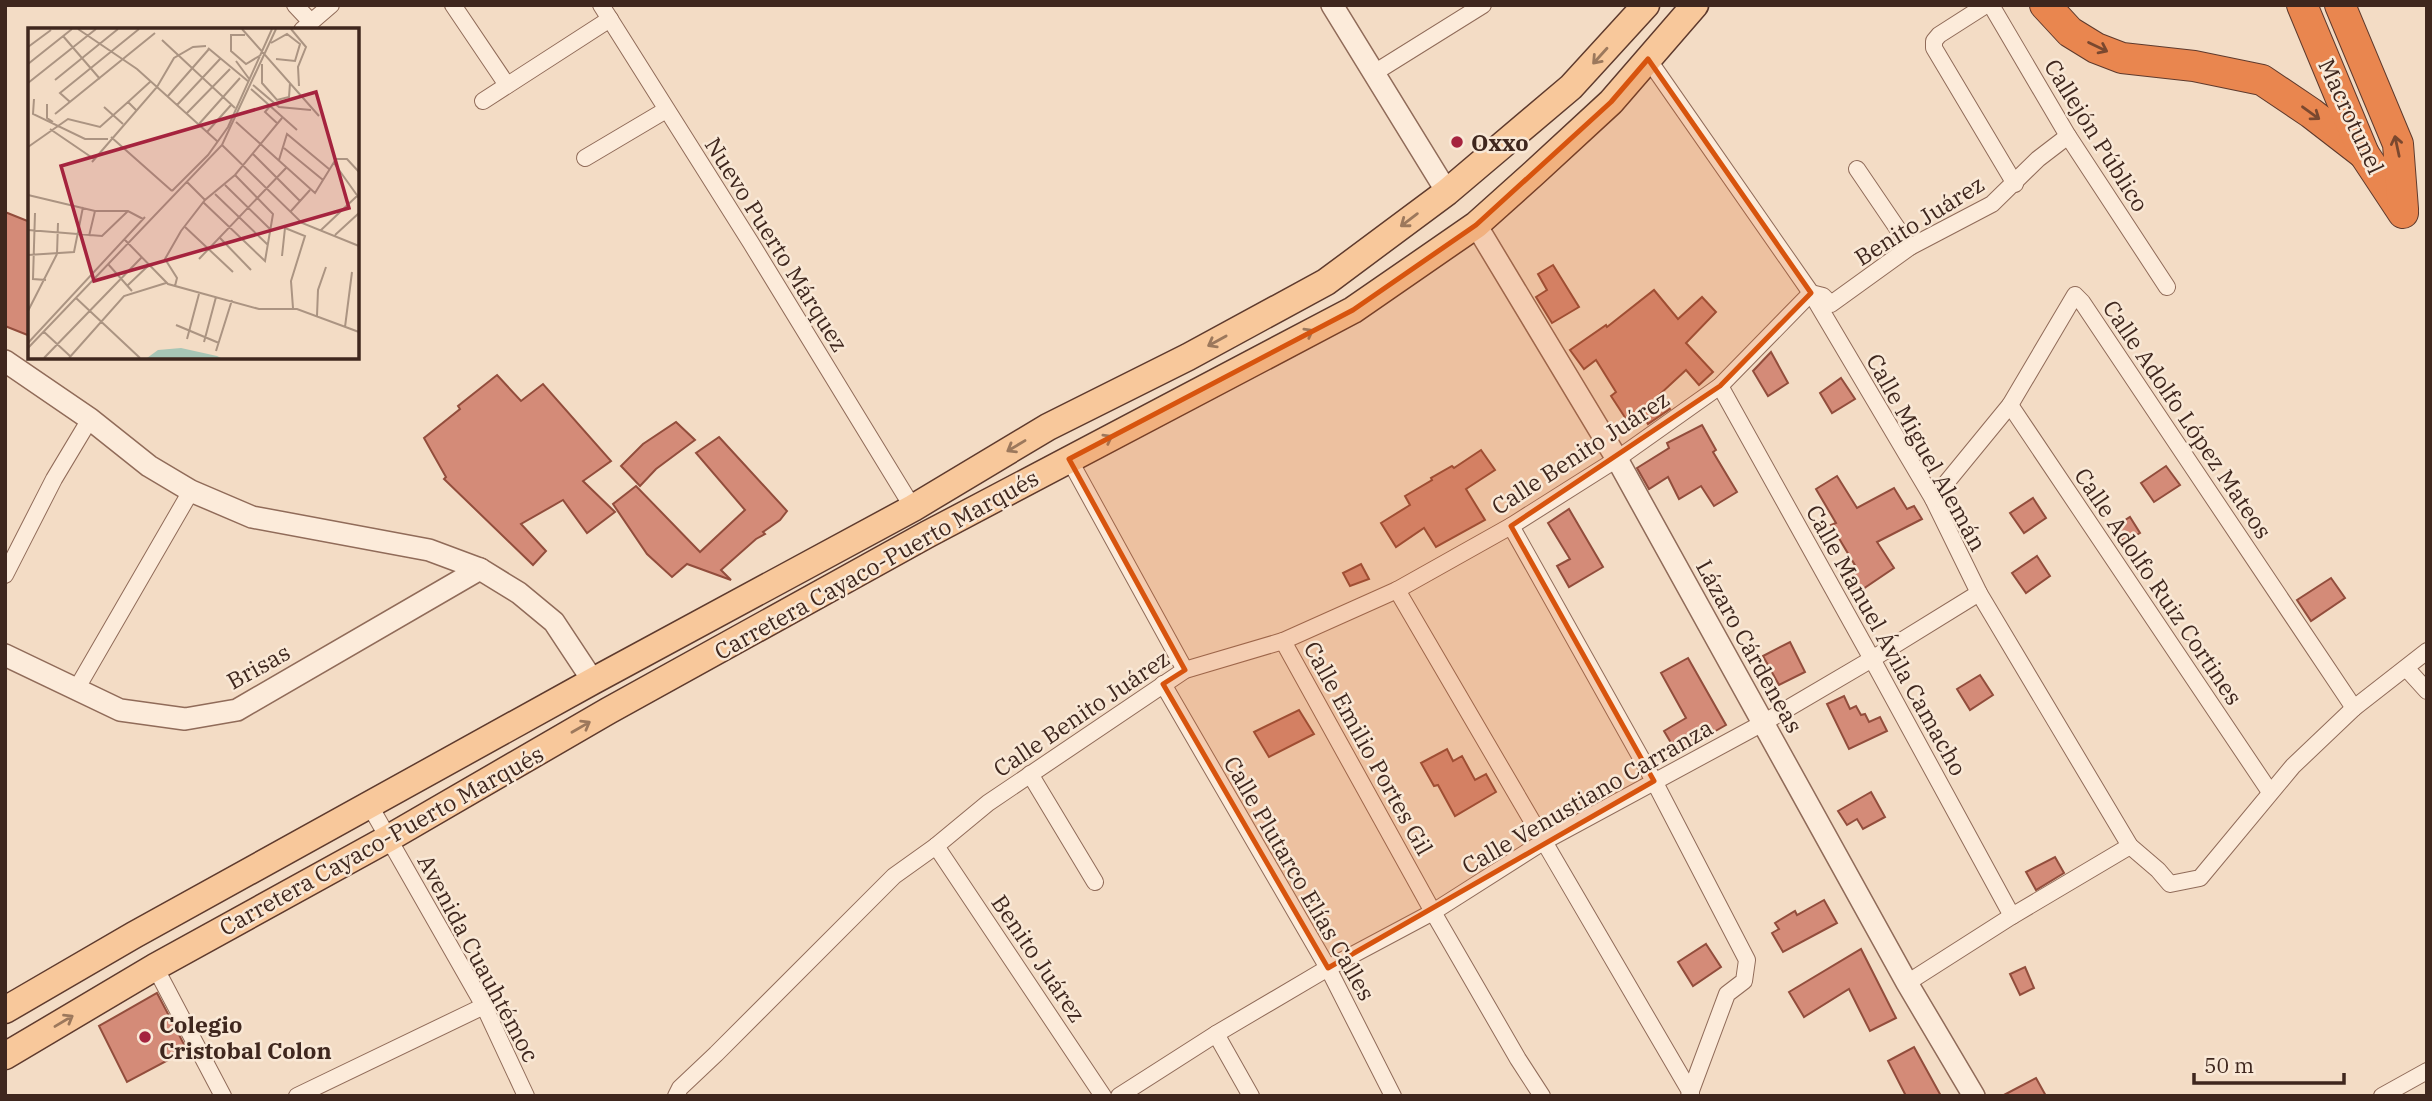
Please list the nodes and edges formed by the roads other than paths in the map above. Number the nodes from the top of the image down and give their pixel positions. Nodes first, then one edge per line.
1 (295, 5) edge
2 (331, 5) edge
3 (453, 5) edge
4 (1332, 5) edge
5 (1483, 5) edge
6 (1646, 5) edge
7 (1695, 5) edge
8 (1986, 5) edge
9 (1991, 5) edge
10 (2045, 5) edge
11 (2302, 5) edge
12 (2340, 5) edge
13 (605, 12) edge
14 (307, 26) edge
15 (1648, 59) junction
16 (1374, 73) junction
17 (507, 85) junction
18 (483, 101) dead end
19 (666, 110) junction
20 (2068, 136) junction
21 (2364, 154) junction
22 (585, 158) dead end
23 (1857, 169) dead end
24 (2015, 184) junction
25 (1447, 192) junction
26 (1476, 225) junction
27 (1910, 247) junction
28 (2166, 287) dead end
29 (1811, 293) junction
30 (5, 361) edge
31 (1720, 386) junction
32 (2010, 405) junction
33 (90, 419) junction
34 (1069, 459) junction
35 (1617, 459) junction
36 (191, 491) junction
37 (1933, 499) junction
38 (913, 508) junction
39 (1511, 526) junction
40 (480, 569) junction
41 (5, 575) edge
42 (1397, 590) junction
43 (1979, 593) junction
44 (1283, 641) junction
45 (2427, 651) edge
46 (5, 655) edge
47 (1872, 659) junction
48 (2407, 668) junction
49 (1185, 670) junction
50 (593, 681) junction
51 (1163, 684) junction
52 (77, 688) junction
53 (2427, 691) edge
54 (2354, 708) junction
55 (1763, 723) junction
56 (1030, 774) junction
57 (1654, 781) junction
58 (2270, 792) junction
59 (370, 806) junction
60 (389, 838) junction
61 (1543, 842) junction
62 (936, 846) junction
63 (2130, 846) junction
64 (1095, 882) dead end
65 (1433, 912) junction
66 (2012, 916) junction
67 (155, 967) junction
68 (1328, 968) junction
69 (1907, 983) junction
70 (484, 1006) junction
71 (5, 1010) edge
72 (1216, 1034) junction
73 (5, 1056) edge
74 (2427, 1071) edge
75 (1690, 1094) edge
76 (223, 1096) edge
77 (297, 1096) edge
78 (526, 1096) edge
79 (676, 1096) edge
80 (1103, 1096) edge
81 (1119, 1096) edge
82 (1251, 1096) edge
83 (1393, 1096) edge
84 (1542, 1096) edge
85 (1974, 1096) edge
86 (2382, 1096) edge

1 - 14 street
2 - 14 street
3 - 17 street
4 - 16 street
5 - 16 street
6 -> 25 main road, Carretera Cayaco-Puerto Marqués
7 - 15 main road, Carretera Cayaco-Puerto Marqués
8 - 24 street, Benito Juárez
9 - 20 street, Callejón Público
10 -> 21 highway
11 - 21 highway, Macrotunel
21 -> 12 highway, Macrotunel
13 - 17 street
13 - 19 street, Nuevo Puerto Márquez
15 - 26 main road, Carretera Cayaco-Puerto Marqués
15 - 29 street, Calle Miguel Alemán
16 - 25 street
17 - 18 street
19 - 22 street
19 - 38 street, Nuevo Puerto Márquez
20 - 24 street, Benito Juárez
20 - 28 street, Callejón Público
23 - 27 street
24 - 27 street, Benito Juárez
25 -> 38 main road, Carretera Cayaco-Puerto Marqués
34 -> 26 main road, Carretera Cayaco-Puerto Marqués
26 - 35 street, Lázaro Cárdeneas
27 - 29 street, Benito Juárez
29 - 31 street, Calle Benito Juárez
29 - 37 street, Calle Miguel Alemán
30 - 33 street
31 - 35 street, Calle Benito Juárez
31 - 47 street, Calle Manuel Ávila Camacho
32 - 37 street, Calle Adolfo López Mateos
32 - 54 street, Calle Adolfo López Mateos
32 - 58 street, Calle Adolfo Ruiz Cortines
33 - 36 street
33 - 41 street
34 - 49 street
60 -> 34 main road, Carretera Cayaco-Puerto Marqués
35 - 39 street, Calle Benito Juárez
35 - 55 street, Lázaro Cárdeneas
36 - 40 street
36 - 52 street
37 - 43 street, Calle Miguel Alemán
38 - 50 main road, Carretera Cayaco-Puerto Marqués
39 - 42 street, Calle Benito Juárez
39 - 57 street
40 - 50 street
40 - 52 street, Brisas
42 - 44 street, Calle Benito Juárez
42 - 61 street
43 - 47 street, Calle Venustiano Carranza
43 - 63 street, Calle Miguel Alemán
44 - 49 street, Calle Benito Juárez
44 - 65 street, Calle Emilio Portes Gil
45 - 48 street
46 - 52 street, Brisas
47 - 55 street, Calle Venustiano Carranza
47 - 66 street, Calle Manuel Ávila Camacho
48 - 53 street
48 - 54 street
49 - 51 street, Calle Benito Juárez
50 - 59 main road, Carretera Cayaco-Puerto Marqués
51 - 56 street, Calle Benito Juárez
51 - 68 street, Calle Plutarco Elías Calles
54 - 58 street
55 - 57 street, Calle Venustiano Carranza
55 - 69 street, Lázaro Cárdeneas
56 - 62 street, Calle Benito Juárez
56 - 64 street
57 - 61 street, Calle Venustiano Carranza
57 - 75 street
58 - 63 street, Calle Miguel Alemán
59 - 60 street, Avenida Cuauhtémoc
59 - 71 main road, Carretera Cayaco-Puerto Marqués
60 - 67 main road, Carretera Cayaco-Puerto Marqués
60 - 70 street, Avenida Cuauhtémoc
61 - 65 street, Calle Venustiano Carranza
61 - 75 street
62 - 79 street, Calle Benito Juárez
62 - 80 street, Benito Juárez
63 - 66 street
65 - 68 street, Calle Venustiano Carranza
65 - 84 street, Calle Emilio Portes Gil
66 - 69 street
73 -> 67 main road, Carretera Cayaco-Puerto Marqués
67 - 76 street
68 - 72 street, Calle Venustiano Carranza
68 - 83 street, Calle Plutarco Elías Calles
69 - 85 street, Lázaro Cárdeneas
70 - 77 street
70 - 78 street, Avenida Cuauhtémoc
72 - 81 street, Calle Venustiano Carranza
72 - 82 street
74 - 86 street

